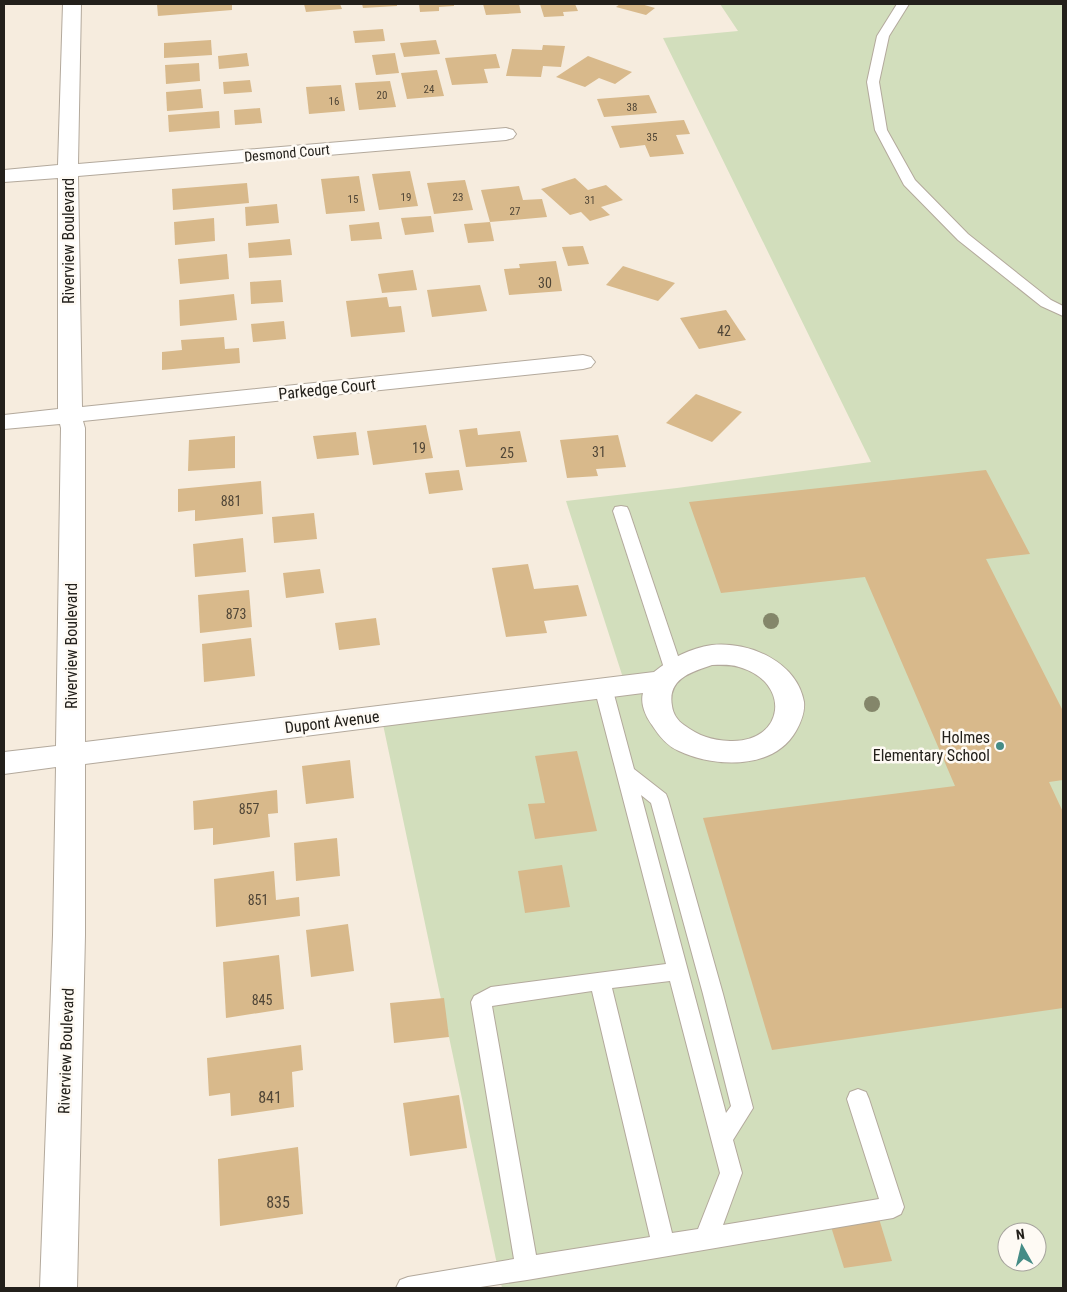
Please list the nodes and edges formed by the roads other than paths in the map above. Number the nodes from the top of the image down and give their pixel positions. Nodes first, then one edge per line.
1 (72, 4) edge
2 (903, 4) edge
3 (506, 134) dead end
4 (69, 171) junction
5 (4, 176) edge
6 (1063, 312) edge
7 (583, 362) dead end
8 (70, 415) junction
9 (4, 422) edge
10 (620, 510) dead end
11 (667, 674) joint
12 (603, 687) junction
13 (71, 755) junction
14 (4, 763) edge
15 (625, 772) junction
16 (678, 971) junction
17 (600, 981) junction
18 (858, 1099) dead end
19 (722, 1138) junction
20 (706, 1238) junction
21 (664, 1246) junction
22 (527, 1269) junction
23 (58, 1288) edge
24 (408, 1288) edge

1 - 4 street, Riverview Boulevard
2 - 6 lane
3 - 4 street, Desmond Court
4 - 5 street, Desmond Court
4 - 8 street, Riverview Boulevard
7 - 8 street, Parkedge Court
8 - 9 street, Parkedge Court
8 - 13 street, Riverview Boulevard
10 - 11 lane
11 - 12 street, Dupont Avenue
12 - 13 street, Dupont Avenue
12 - 15 lane
13 - 14 street, Dupont Avenue
13 - 23 street, Riverview Boulevard
15 - 16 lane
15 - 19 lane
16 - 17 lane
16 - 19 lane
17 - 21 lane
17 - 22 lane
18 - 20 lane
19 - 20 lane
20 - 21 lane
21 - 22 lane
22 - 24 lane

